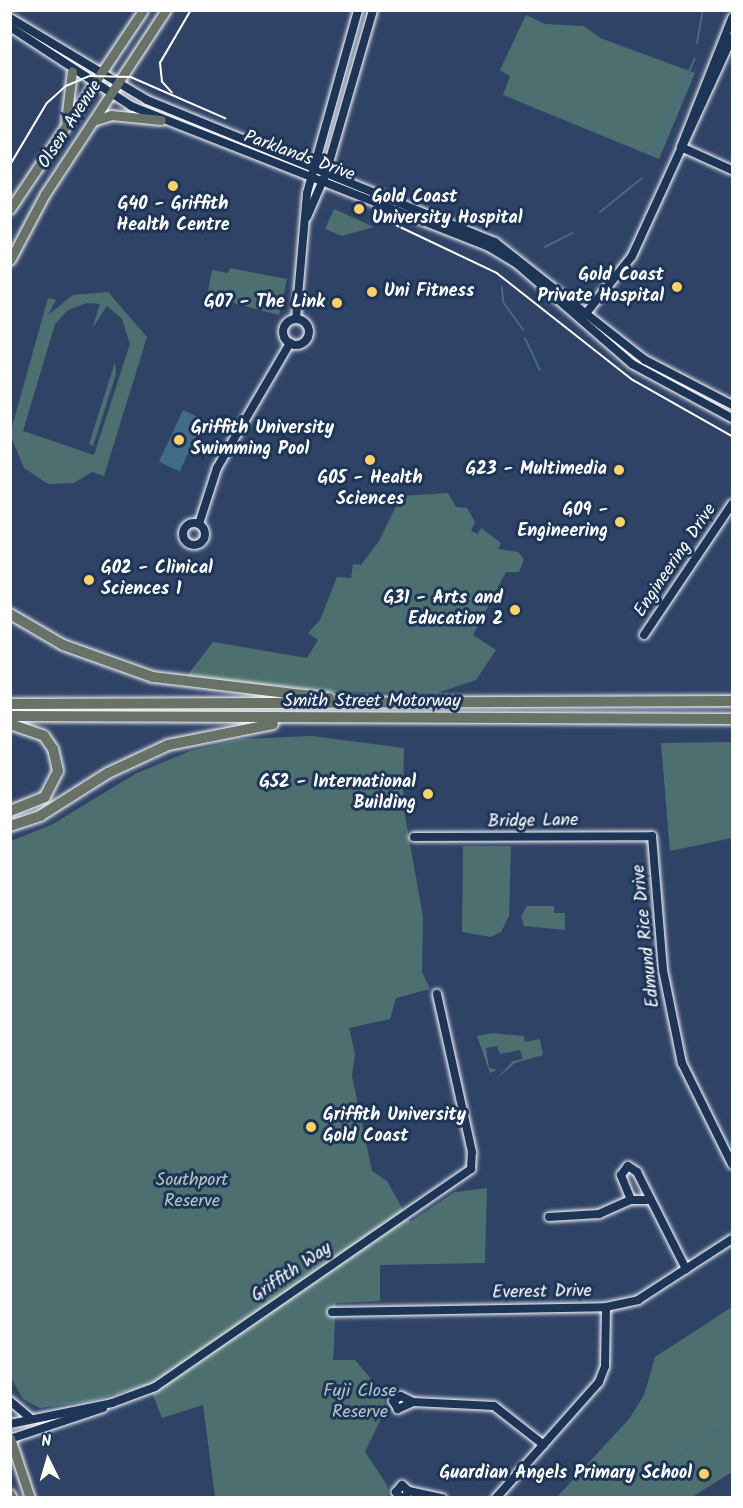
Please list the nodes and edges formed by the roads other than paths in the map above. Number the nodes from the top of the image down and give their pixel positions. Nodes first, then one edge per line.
1 (143, 10) edge
2 (166, 10) edge
3 (358, 10) edge
4 (372, 10) edge
5 (10, 18) edge
6 (732, 18) edge
7 (353, 24) junction
8 (10, 27) edge
9 (366, 29) junction
10 (350, 33) junction
11 (363, 38) junction
12 (732, 38) edge
13 (72, 71) junction
14 (99, 74) junction
15 (93, 83) junction
16 (117, 83) junction
17 (111, 94) junction
18 (161, 120) junction
19 (93, 121) junction
20 (65, 124) junction
21 (681, 147) junction
22 (315, 168) junction
23 (732, 170) edge
24 (326, 173) junction
25 (312, 179) junction
26 (323, 182) junction
27 (10, 209) edge
28 (303, 230) junction
29 (10, 261) edge
30 (587, 313) junction
31 (296, 320) junction
32 (581, 320) junction
33 (290, 343) junction
34 (732, 405) edge
35 (732, 418) edge
36 (732, 504) edge
37 (199, 524) dead end
38 (10, 614) edge
39 (644, 635) dead end
40 (732, 701) edge
41 (354, 702) junction
42 (10, 704) edge
43 (10, 716) edge
44 (287, 719) junction
45 (732, 719) edge
46 (10, 724) edge
47 (10, 811) edge
48 (10, 826) edge
49 (652, 836) joint
50 (414, 837) dead end
51 (437, 994) dead end
52 (732, 1164) edge
53 (631, 1200) junction
54 (650, 1200) junction
55 (549, 1217) dead end
56 (732, 1239) edge
57 (687, 1269) junction
58 (606, 1307) junction
59 (332, 1312) dead end
60 (10, 1401) edge
61 (413, 1402) dead end
62 (112, 1403) junction
63 (30, 1418) junction
64 (10, 1424) edge
65 (11, 1439) edge
66 (544, 1444) junction
67 (405, 1495) edge
68 (30, 1497) edge
69 (442, 1497) edge
70 (496, 1497) edge

1 - 14 main road, Olsen Avenue
2 - 16 main road, Olsen Avenue
3 - 7 street
4 - 9 street
5 - 14 street, Parklands Drive
6 - 21 street
7 - 9 street
7 - 10 street
8 - 13 street, Parklands Drive
9 - 11 street
10 - 11 street
10 - 22 street
11 - 24 street
12 - 21 street
13 - 15 street, Parklands Drive
13 - 20 main road
14 - 15 main road, Olsen Avenue
14 - 16 street, Parklands Drive
15 - 17 street, Parklands Drive
15 - 20 main road, Olsen Avenue
16 - 17 main road, Olsen Avenue
16 - 22 street, Parklands Drive
17 - 18 street, Parklands Drive
17 - 19 main road, Olsen Avenue
18 - 19 main road
18 - 25 street, Parklands Drive
19 - 29 main road, Olsen Avenue
20 - 27 main road, Olsen Avenue
21 - 23 street
21 - 30 street
22 - 24 street, Parklands Drive
22 - 25 street
24 - 26 street
24 - 30 street, Parklands Drive
25 - 26 street, Parklands Drive
25 - 28 street
26 - 28 street
26 - 32 street, Parklands Drive
28 - 31 street
30 - 32 street
30 - 34 street, Parklands Drive
31 - 33 street
31 - 33 street
32 - 35 street, Parklands Drive
33 - 37 street
36 - 39 street, Engineering Drive
38 - 41 highway
40 - 41 highway, Smith Street Motorway
41 - 42 highway, Smith Street Motorway
43 - 44 highway, Smith Street Motorway
44 - 45 highway, Smith Street Motorway
44 - 48 highway
46 - 47 highway
49 - 50 street, Bridge Lane
49 - 52 street, Edmund Rice Drive
51 - 62 street, Griffith Way
53 - 54 street
53 - 54 street
53 - 55 street
54 - 57 street
56 - 57 street, Everest Drive
57 - 58 street, Everest Drive
58 - 59 street, Everest Drive
58 - 66 street
60 - 63 street
61 - 66 street
62 - 63 street, Griffith Way
62 - 65 street, Griffith Way
63 - 64 street, Griffith Way
65 - 68 main road
66 - 70 street
67 - 69 street

